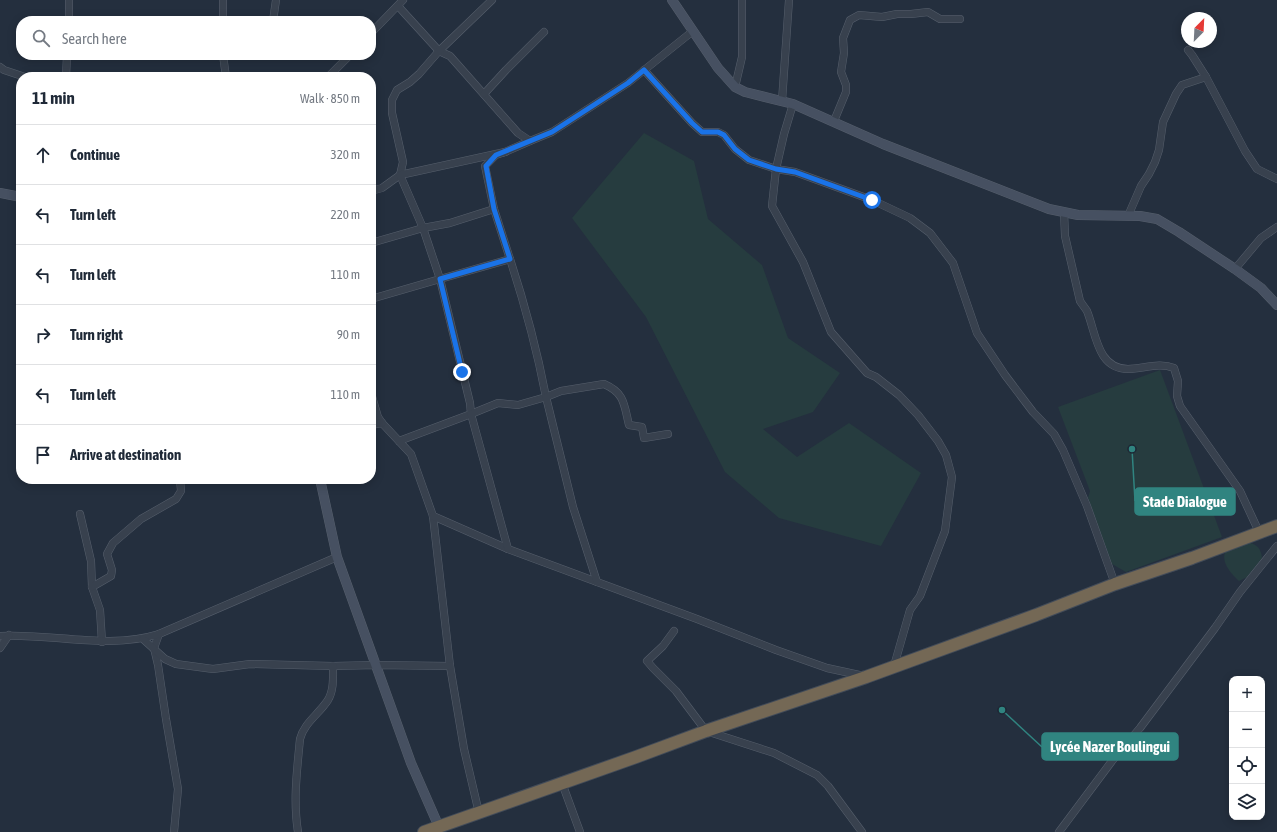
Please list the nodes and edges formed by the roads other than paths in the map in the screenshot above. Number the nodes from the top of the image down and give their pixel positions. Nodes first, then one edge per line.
1 (69, 0) edge
2 (222, 0) edge
3 (276, 0) edge
4 (492, 0) edge
5 (672, 0) edge
6 (742, 0) edge
7 (789, 0) edge
8 (400, 3) edge
9 (68, 16) edge
10 (223, 16) edge
11 (274, 16) edge
12 (960, 19) dead end
13 (376, 28) edge
14 (694, 31) junction
15 (544, 32) dead end
16 (1188, 50) dead end
17 (439, 51) junction
18 (67, 60) edge
19 (224, 60) edge
20 (345, 60) edge
21 (0, 67) edge
22 (644, 70) junction
23 (66, 72) edge
24 (225, 72) edge
25 (333, 72) edge
26 (16, 74) edge
27 (1206, 77) junction
28 (734, 86) junction
29 (484, 94) junction
30 (782, 102) junction
31 (793, 104) junction
32 (834, 121) junction
33 (530, 141) junction
34 (505, 152) junction
35 (776, 169) junction
36 (400, 175) junction
37 (1277, 179) edge
38 (376, 190) edge
39 (0, 193) edge
40 (16, 196) edge
41 (494, 209) junction
42 (1064, 212) junction
43 (1128, 216) junction
44 (1277, 227) edge
45 (423, 228) junction
46 (376, 242) edge
47 (510, 259) junction
48 (1235, 269) junction
49 (440, 279) junction
50 (376, 298) edge
51 (1277, 305) edge
52 (546, 397) junction
53 (376, 410) edge
54 (471, 414) junction
55 (382, 423) junction
56 (376, 424) edge
57 (668, 434) dead end
58 (400, 441) junction
59 (180, 484) edge
60 (321, 484) edge
61 (80, 514) dead end
62 (433, 516) junction
63 (1277, 526) edge
64 (1259, 532) junction
65 (1277, 546) edge
66 (508, 548) junction
67 (337, 557) junction
68 (598, 582) junction
69 (1115, 584) junction
70 (92, 587) junction
71 (674, 631) dead end
72 (159, 634) junction
73 (9, 635) junction
74 (0, 636) edge
75 (143, 639) junction
76 (102, 642) junction
77 (0, 648) edge
78 (154, 648) junction
79 (176, 664) junction
80 (158, 665) junction
81 (376, 665) junction
82 (333, 666) junction
83 (450, 666) junction
84 (894, 666) junction
85 (866, 677) junction
86 (706, 731) junction
87 (562, 783) junction
88 (479, 813) junction
89 (439, 830) edge
90 (174, 832) edge
91 (298, 832) edge
92 (424, 832) edge
93 (580, 832) edge
94 (862, 832) edge
95 (1059, 832) edge

1 - 9 street
2 - 10 street
3 - 11 street
4 - 17 street
5 - 14 main road
6 - 28 street
7 - 30 street
8 - 13 street
8 - 17 street
12 - 32 street
14 - 22 street
14 - 28 main road
15 - 29 street
16 - 27 street
17 - 29 street
17 - 36 street
18 - 23 street
19 - 24 street
20 - 25 street
21 - 26 street
22 - 33 street
22 - 35 street
27 - 37 street
27 - 43 street
28 - 30 main road
29 - 33 street
30 - 31 main road
31 - 32 main road
31 - 35 street
32 - 42 main road
33 - 34 street
34 - 36 street
34 - 41 street
35 - 69 street
35 - 84 street
36 - 38 street
36 - 45 street
39 - 40 main road
41 - 45 street
41 - 47 street
42 - 43 main road
42 - 64 street
43 - 48 main road
44 - 48 street
45 - 46 street
45 - 49 street
47 - 49 street
47 - 52 street
48 - 51 main road
49 - 50 street
49 - 54 street
52 - 54 street
52 - 57 street
52 - 68 street
53 - 55 street
54 - 58 street
54 - 66 street
55 - 56 street
55 - 58 street
58 - 62 street
59 - 70 street
60 - 67 main road
61 - 70 street
62 - 66 street
62 - 83 street
63 - 64 highway
64 - 69 highway
65 - 95 street
66 - 68 street
67 - 72 street
67 - 81 main road
68 - 85 street
69 - 84 highway
70 - 76 street
71 - 86 street
72 - 75 street
72 - 78 street
73 - 74 street
73 - 76 street
73 - 77 street
75 - 76 street
75 - 78 street
78 - 79 street
78 - 80 street
79 - 80 street
79 - 82 street
80 - 90 street
81 - 82 street
81 - 83 street
81 - 89 main road
82 - 91 street
83 - 88 street
84 - 85 highway
85 - 86 highway
86 - 87 highway
86 - 94 street
87 - 88 highway
87 - 93 street
88 - 89 highway
89 - 92 highway

